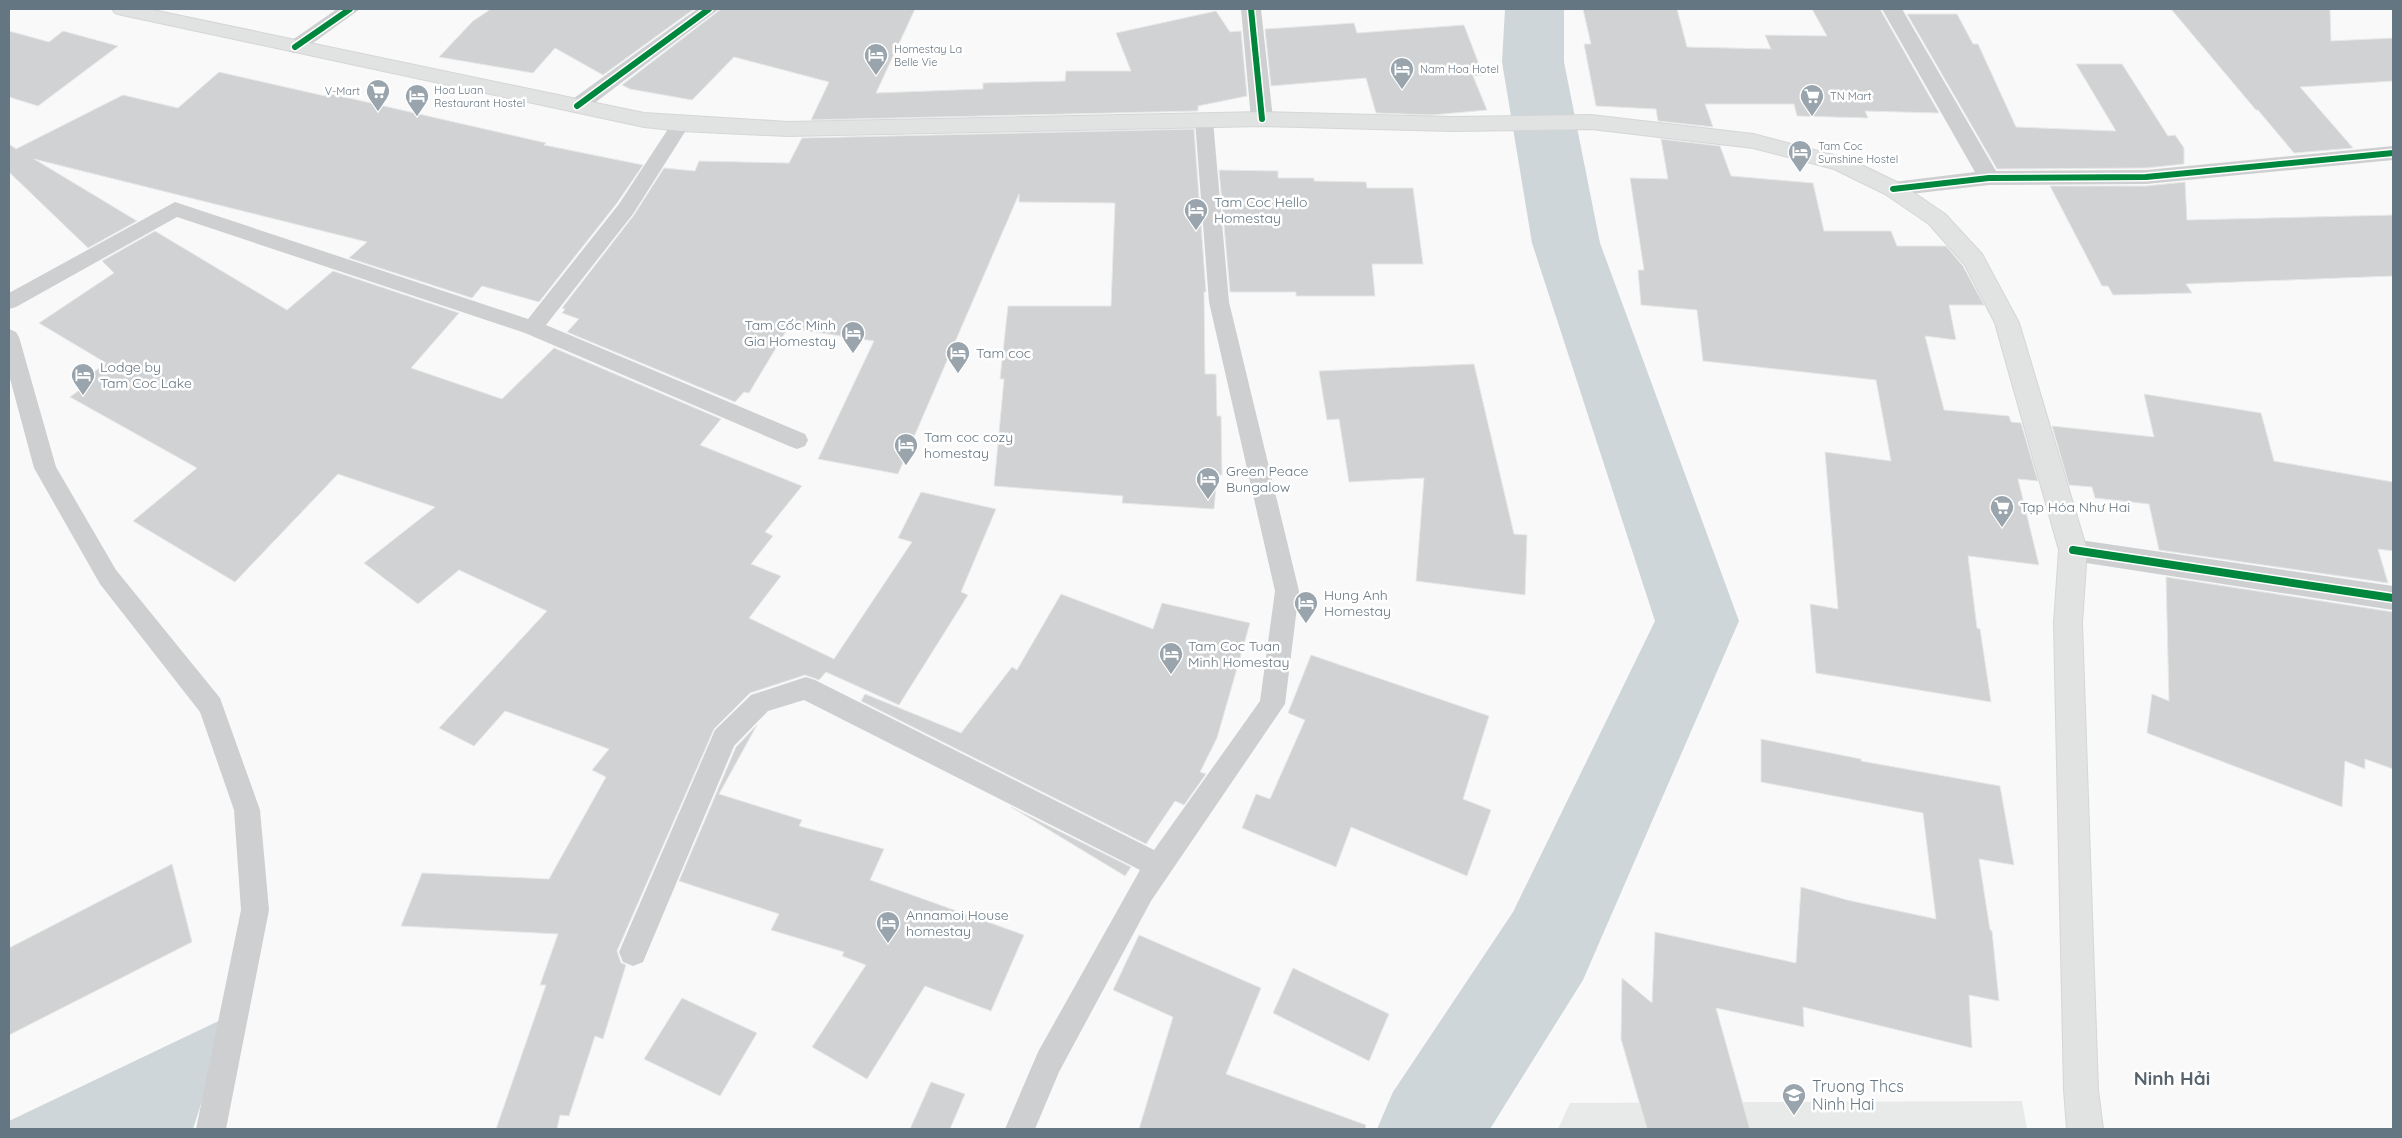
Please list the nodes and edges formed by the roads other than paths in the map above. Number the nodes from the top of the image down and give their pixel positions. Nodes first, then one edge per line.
1 (122, 9) edge
2 (350, 9) edge
3 (709, 9) edge
4 (1251, 9) edge
5 (1892, 9) edge
6 (295, 47) junction
7 (577, 106) junction
8 (1262, 119) junction
9 (1204, 121) junction
10 (681, 124) junction
11 (2393, 153) edge
12 (1989, 178) junction
13 (1893, 189) junction
14 (9, 302) edge
15 (532, 328) junction
16 (9, 337) edge
17 (797, 440) dead end
18 (2073, 550) junction
19 (2393, 598) edge
20 (1159, 866) junction
21 (634, 952) dead end
22 (211, 1129) edge
23 (1020, 1129) edge
24 (2085, 1129) edge

1 - 6 main road
2 - 6 street
3 - 7 street
4 - 8 street
5 - 12 street
6 - 7 main road
7 - 10 main road
8 - 9 main road
8 - 13 main road
9 - 10 main road
9 - 20 lane
10 - 15 lane
11 - 12 street
12 - 13 street
13 - 18 main road
14 - 15 lane
15 - 17 lane
16 - 22 lane
18 - 19 street
18 - 24 main road
20 - 21 lane
20 - 23 lane

